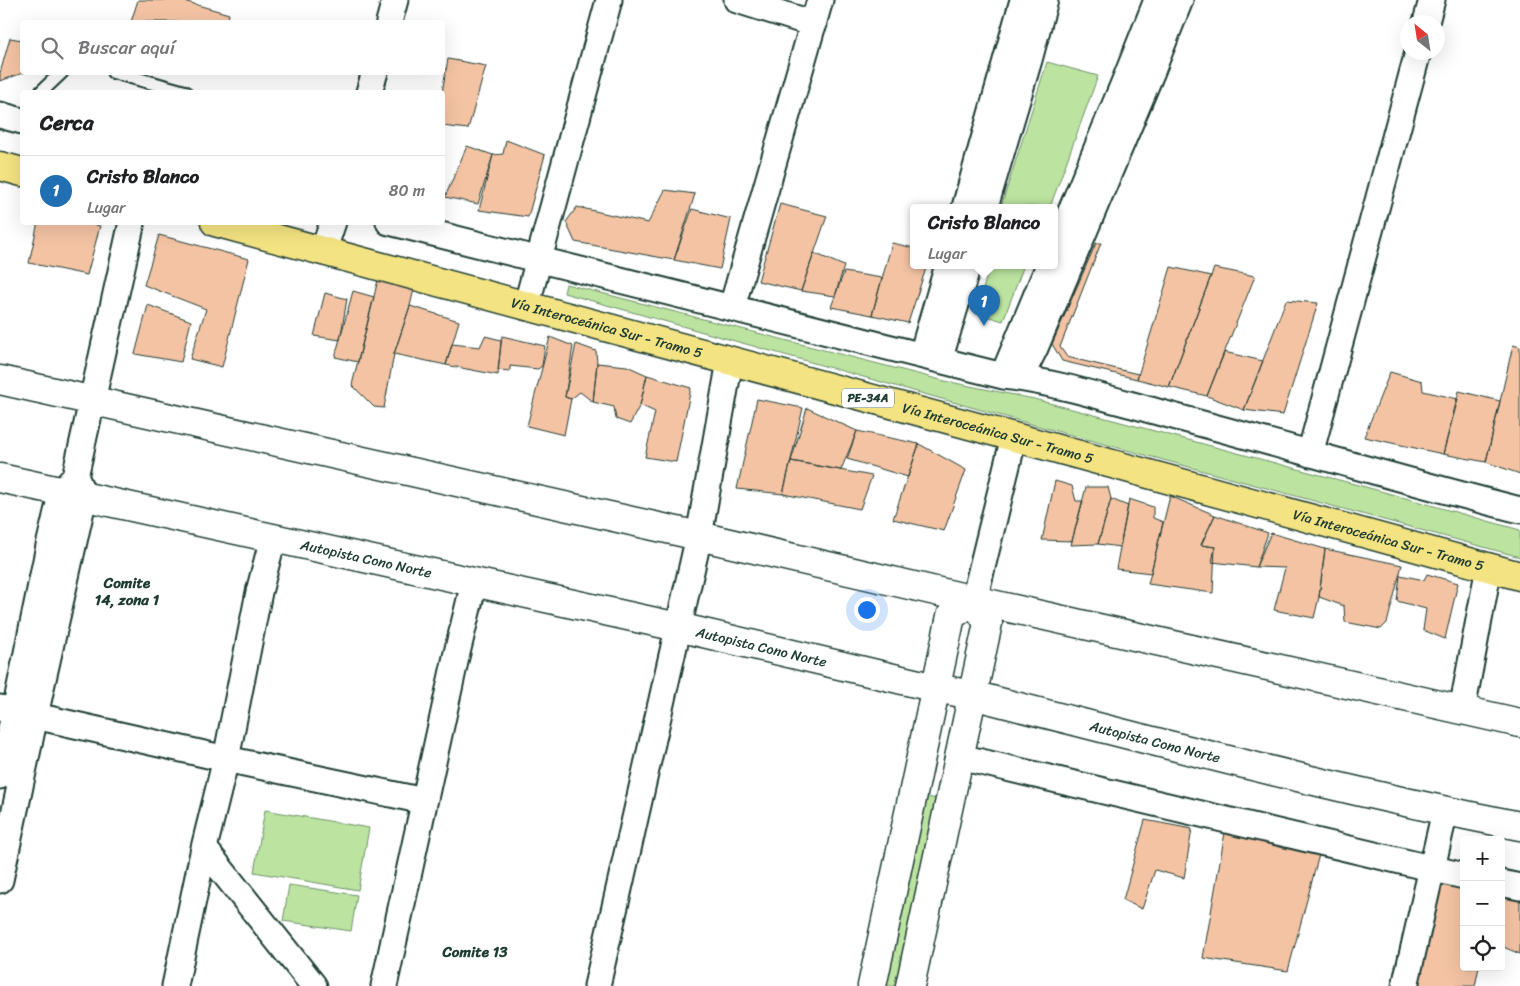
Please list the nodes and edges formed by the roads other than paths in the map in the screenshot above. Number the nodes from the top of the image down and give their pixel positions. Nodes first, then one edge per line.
1 (395, 0) edge
2 (608, 0) edge
3 (737, 0) edge
4 (1023, 0) edge
5 (1045, 0) edge
6 (1156, 0) edge
7 (1180, 0) edge
8 (1432, 0) edge
9 (817, 12) edge
10 (1428, 15) edge
11 (390, 20) edge
12 (1416, 60) edge
13 (59, 75) edge
14 (124, 75) edge
15 (374, 75) edge
16 (43, 90) edge
17 (178, 90) edge
18 (370, 90) edge
19 (0, 166) edge
20 (20, 171) edge
21 (966, 204) edge
22 (986, 204) edge
23 (131, 225) edge
24 (226, 225) edge
25 (331, 225) edge
26 (401, 225) edge
27 (1058, 242) edge
28 (323, 252) junction
29 (539, 261) junction
30 (947, 269) edge
31 (966, 269) edge
32 (1048, 269) edge
33 (526, 306) junction
34 (732, 307) junction
35 (931, 358) junction
36 (730, 361) junction
37 (1012, 377) junction
38 (0, 380) edge
39 (92, 401) junction
40 (1014, 437) junction
41 (1310, 454) junction
42 (0, 478) edge
43 (74, 489) junction
44 (1520, 510) edge
45 (699, 536) junction
46 (273, 538) junction
47 (1489, 567) junction
48 (1520, 576) edge
49 (474, 583) junction
50 (974, 600) junction
51 (678, 627) junction
52 (936, 688) junction
53 (972, 695) junction
54 (1462, 710) junction
55 (17, 712) edge
56 (1520, 723) edge
57 (960, 757) junction
58 (226, 760) junction
59 (0, 776) edge
60 (424, 801) junction
61 (1445, 811) junction
62 (1520, 826) edge
63 (204, 848) junction
64 (1432, 869) junction
65 (1460, 875) edge
66 (0, 880) edge
67 (1505, 884) edge
68 (1520, 887) edge
69 (175, 986) edge
70 (314, 986) edge
71 (384, 986) edge
72 (597, 986) edge
73 (872, 986) edge
74 (910, 986) edge
75 (1405, 986) edge

1 - 11 street
2 - 29 street
3 - 9 street
4 - 21 street
5 - 22 street
6 - 27 street
7 - 37 street
8 - 10 street
9 - 34 street
12 - 41 street
13 - 16 lane
14 - 17 lane
15 - 18 street
19 - 20 highway
23 - 39 street
24 - 28 highway, Vía Interoceánica Sur - Tramo 5 / PE-34A
25 - 28 street
26 - 29 street
28 - 33 highway, Vía Interoceánica Sur - Tramo 5 / PE-34A
29 - 33 street
29 - 34 street
30 - 35 street
31 - 35 street
32 - 37 street
33 - 36 highway, Vía Interoceánica Sur - Tramo 5 / PE-34A
34 - 35 street
35 - 37 street
36 - 40 highway, Vía Interoceánica Sur - Tramo 5 / PE-34A
36 - 45 street
37 - 41 street
38 - 39 main road
39 - 43 street
39 - 45 main road
40 - 47 highway, Vía Interoceánica Sur - Tramo 5 / PE-34A
40 - 50 street
41 - 44 street
42 - 43 main road, Autopista Cono Norte
43 - 46 main road, Autopista Cono Norte
43 - 55 street
45 - 50 main road
45 - 51 street
46 - 49 main road, Autopista Cono Norte
46 - 58 street
47 - 48 highway, Vía Interoceánica Sur - Tramo 5 / PE-34A
47 - 54 street
49 - 51 main road, Autopista Cono Norte
49 - 60 street
50 - 52 main road
50 - 53 main road
50 - 54 main road
51 - 52 main road, Autopista Cono Norte
51 - 72 street
52 - 53 main road, Autopista Cono Norte
52 - 73 main road
53 - 57 main road
53 - 61 main road, Autopista Cono Norte
54 - 56 main road
55 - 58 street
55 - 59 street
55 - 66 street
57 - 64 street
57 - 74 main road
58 - 60 street
58 - 63 street
60 - 71 street
61 - 62 main road, Autopista Cono Norte
61 - 64 street
63 - 69 street
63 - 70 street
64 - 65 street
64 - 75 street
67 - 68 street

